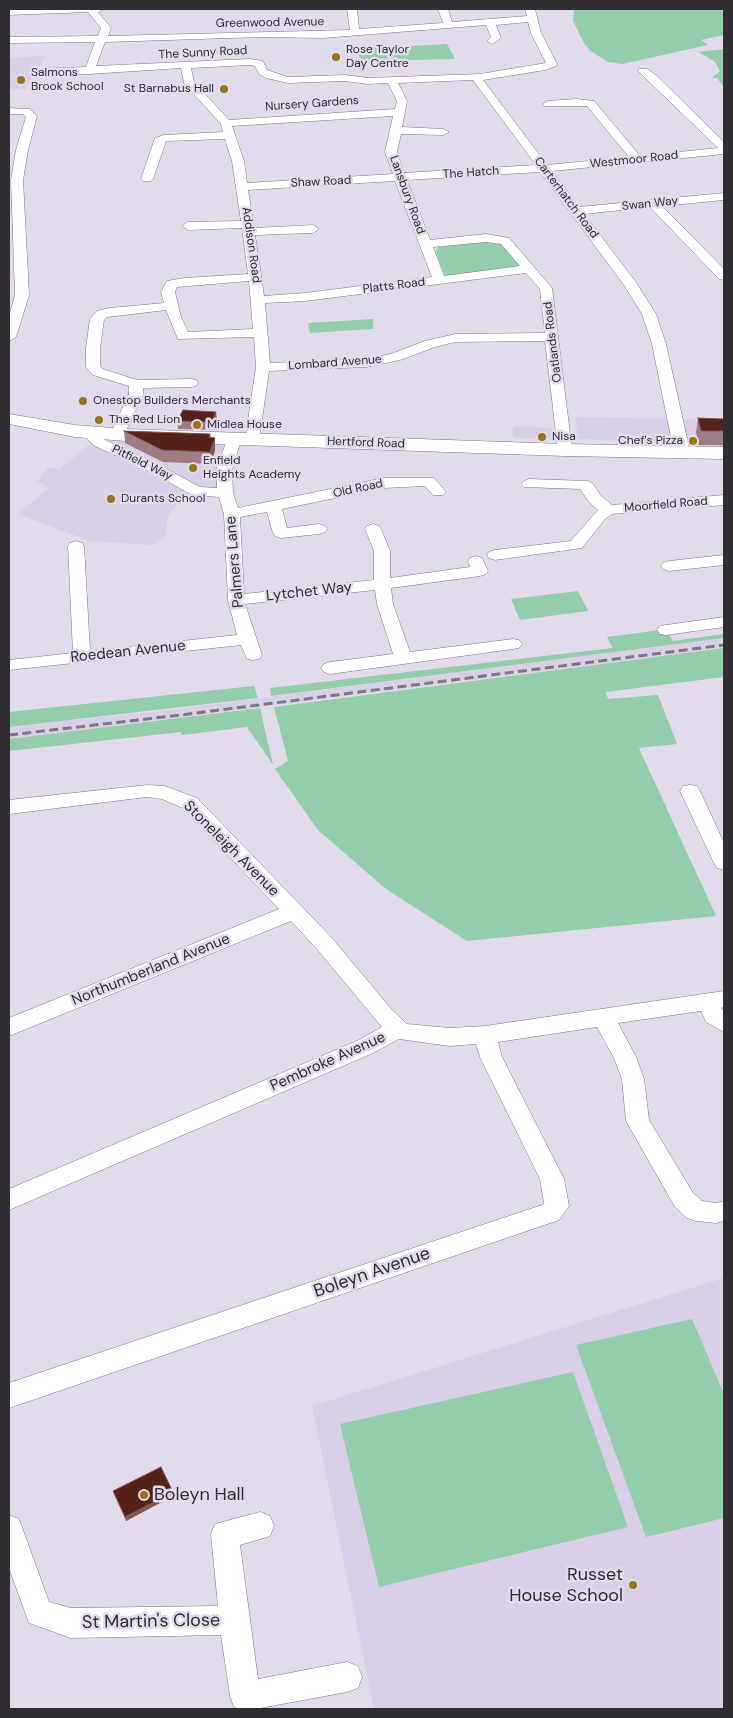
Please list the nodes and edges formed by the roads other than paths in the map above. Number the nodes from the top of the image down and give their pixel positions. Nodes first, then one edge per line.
1 (90, 9) edge
2 (99, 9) edge
3 (352, 9) edge
4 (443, 9) edge
5 (47, 10) edge
6 (9, 12) edge
7 (530, 14) edge
8 (490, 22) junction
9 (450, 26) junction
10 (355, 33) junction
11 (101, 39) junction
12 (9, 40) edge
13 (492, 41) dead end
14 (186, 66) junction
15 (89, 71) junction
16 (643, 71) dead end
17 (40, 72) dead end
18 (480, 77) junction
19 (391, 80) junction
20 (548, 104) dead end
21 (9, 111) edge
22 (399, 112) junction
23 (228, 129) junction
24 (396, 130) junction
25 (443, 132) dead end
26 (724, 150) edge
27 (638, 160) junction
28 (543, 168) junction
29 (400, 178) junction
30 (147, 179) dead end
31 (242, 187) junction
32 (724, 196) edge
33 (653, 203) junction
34 (576, 211) junction
35 (188, 226) dead end
36 (248, 228) junction
37 (314, 230) dead end
38 (425, 244) junction
39 (530, 269) junction
40 (724, 276) edge
41 (255, 277) junction
42 (440, 281) junction
43 (257, 300) junction
44 (172, 306) junction
45 (261, 333) junction
46 (9, 337) edge
47 (553, 337) junction
48 (263, 366) junction
49 (136, 384) junction
50 (191, 384) dead end
51 (9, 419) edge
52 (95, 433) junction
53 (117, 435) junction
54 (243, 440) junction
55 (566, 450) junction
56 (682, 452) junction
57 (724, 453) edge
58 (529, 484) dead end
59 (438, 492) dead end
60 (225, 494) junction
61 (724, 500) edge
62 (272, 506) junction
63 (608, 510) junction
64 (232, 514) junction
65 (320, 529) dead end
66 (373, 529) dead end
67 (76, 546) dead end
68 (494, 555) dead end
69 (724, 560) edge
70 (476, 562) dead end
71 (669, 566) dead end
72 (382, 584) junction
73 (236, 600) junction
74 (724, 622) edge
75 (666, 630) dead end
76 (512, 644) dead end
77 (250, 647) joint
78 (82, 658) junction
79 (403, 658) junction
80 (9, 664) edge
81 (330, 668) dead end
82 (690, 792) dead end
83 (9, 808) edge
84 (724, 863) edge
85 (294, 912) junction
86 (715, 1000) edge
87 (603, 1017) junction
88 (724, 1023) edge
89 (9, 1027) edge
90 (398, 1029) junction
91 (485, 1035) junction
92 (9, 1200) edge
93 (724, 1211) edge
94 (9, 1396) edge
95 (260, 1526) dead end
96 (9, 1529) edge
97 (234, 1620) junction
98 (347, 1677) dead end

1 - 2 street
1 - 5 street
1 - 11 street
3 - 10 street
4 - 9 street
5 - 6 street
7 - 8 street, Greenwood Avenue
7 - 18 street
8 - 9 street, Greenwood Avenue
8 - 13 street
9 - 10 street, Greenwood Avenue
10 - 11 street, Greenwood Avenue
11 - 12 street, Greenwood Avenue
11 - 15 street
14 - 15 street, The Sunny Road
14 - 19 street, The Sunny Road
14 - 23 street, Addison Road
15 - 17 street, The Sunny Road
16 - 26 street
18 - 19 street, The Sunny Road
18 - 28 street, Carterhatch Road
19 - 22 street, Lansbury Road
20 - 27 street
21 - 46 street
22 - 23 street, Nursery Gardens
22 - 24 street, Lansbury Road
23 - 30 street, Nursery Gardens
23 - 31 street, Addison Road
24 - 25 street
24 - 29 street, Lansbury Road
26 - 27 street, Westmoor Road
27 - 28 street, Westmoor Road
28 - 29 street, The Hatch
28 - 34 street, Carterhatch Road
29 - 31 street, Shaw Road
29 - 38 street, Lansbury Road
31 - 36 street, Addison Road
32 - 33 street, Swan Way
33 - 34 street, Swan Way
33 - 40 street
34 - 56 street, Carterhatch Road
35 - 36 street
36 - 37 street
36 - 41 street, Addison Road
38 - 39 street, Oatlands Road
38 - 42 street, Lansbury Road
39 - 42 street, Platts Road
39 - 47 street, Oatlands Road
41 - 43 street, Addison Road
41 - 44 street
42 - 43 street, Platts Road
43 - 45 street, Addison Road
44 - 45 street
44 - 49 street
45 - 48 street, Addison Road
47 - 48 street, Lombard Avenue
47 - 55 street, Oatlands Road
48 - 54 street, Addison Road
49 - 50 street
49 - 53 street
51 - 52 main road, Hertford Road
52 - 53 main road, Hertford Road
52 - 60 street, Pitfield Way
53 - 54 main road, Hertford Road
54 - 55 main road, Hertford Road
54 - 60 street, Palmers Lane
55 - 56 main road, Hertford Road
56 - 57 main road, Hertford Road
58 - 63 street, Moorfield Road
59 - 62 street, Old Road
60 - 64 street, Palmers Lane
61 - 63 street, Moorfield Road
62 - 64 street, Old Road
62 - 65 street
63 - 68 street, Moorfield Road
64 - 73 street, Palmers Lane
66 - 72 street
67 - 78 street
69 - 71 street
70 - 72 street, Lytchet Way
72 - 73 street, Lytchet Way
72 - 79 street
73 - 77 street, Palmers Lane
74 - 75 street
76 - 79 street
77 - 78 street, Roedean Avenue
78 - 80 street, Roedean Avenue
79 - 81 street
82 - 84 street
83 - 85 street, Stoneleigh Avenue
85 - 89 street, Northumberland Avenue
85 - 90 street, Stoneleigh Avenue
86 - 87 street, Pembroke Avenue
86 - 88 street
87 - 91 street, Pembroke Avenue
87 - 93 street
90 - 91 street, Pembroke Avenue
90 - 92 street, Pembroke Avenue
91 - 94 street, Boleyn Avenue
95 - 97 street, St Martin's Close
96 - 97 street, St Martin's Close
97 - 98 street, St Martin's Close

